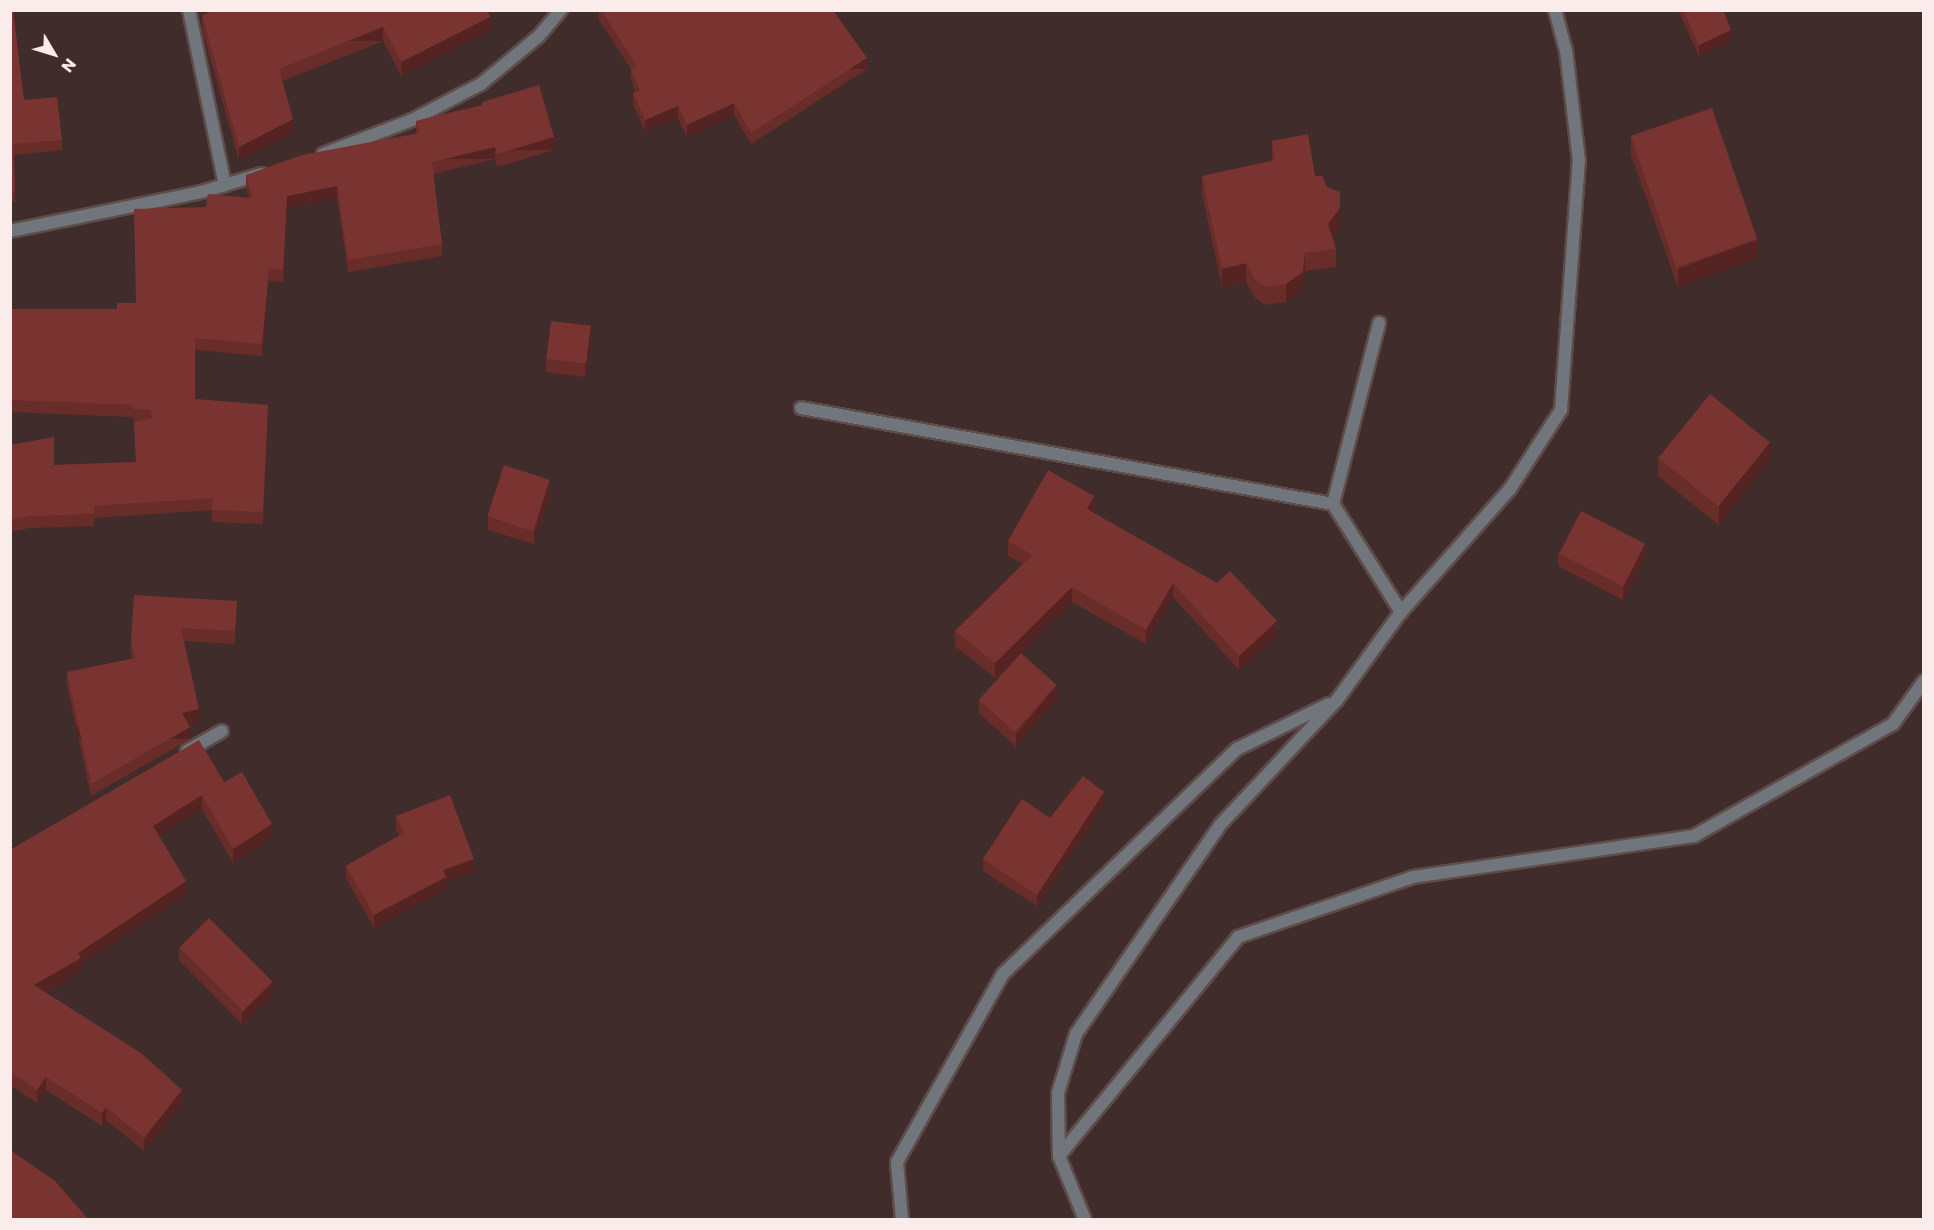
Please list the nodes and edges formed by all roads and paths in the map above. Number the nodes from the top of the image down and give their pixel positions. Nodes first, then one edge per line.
1 (189, 10) edge
2 (561, 10) edge
3 (1555, 10) edge
4 (311, 158) edge
5 (279, 168) edge
6 (225, 186) junction
7 (10, 231) edge
8 (1379, 323) dead end
9 (801, 408) dead end
10 (1334, 504) junction
11 (1401, 612) junction
12 (1923, 681) edge
13 (1337, 700) junction
14 (222, 731) dead end
15 (171, 760) edge
16 (1059, 1156) junction
17 (902, 1220) edge
18 (1085, 1220) edge

1 - 6 street
2 - 4 street
3 - 11 street
5 - 6 street
6 - 7 street
8 - 10 street
9 - 10 street
10 - 11 street
11 - 13 street
12 - 16 street
13 - 16 street
13 - 17 street
14 - 15 street
16 - 18 street

